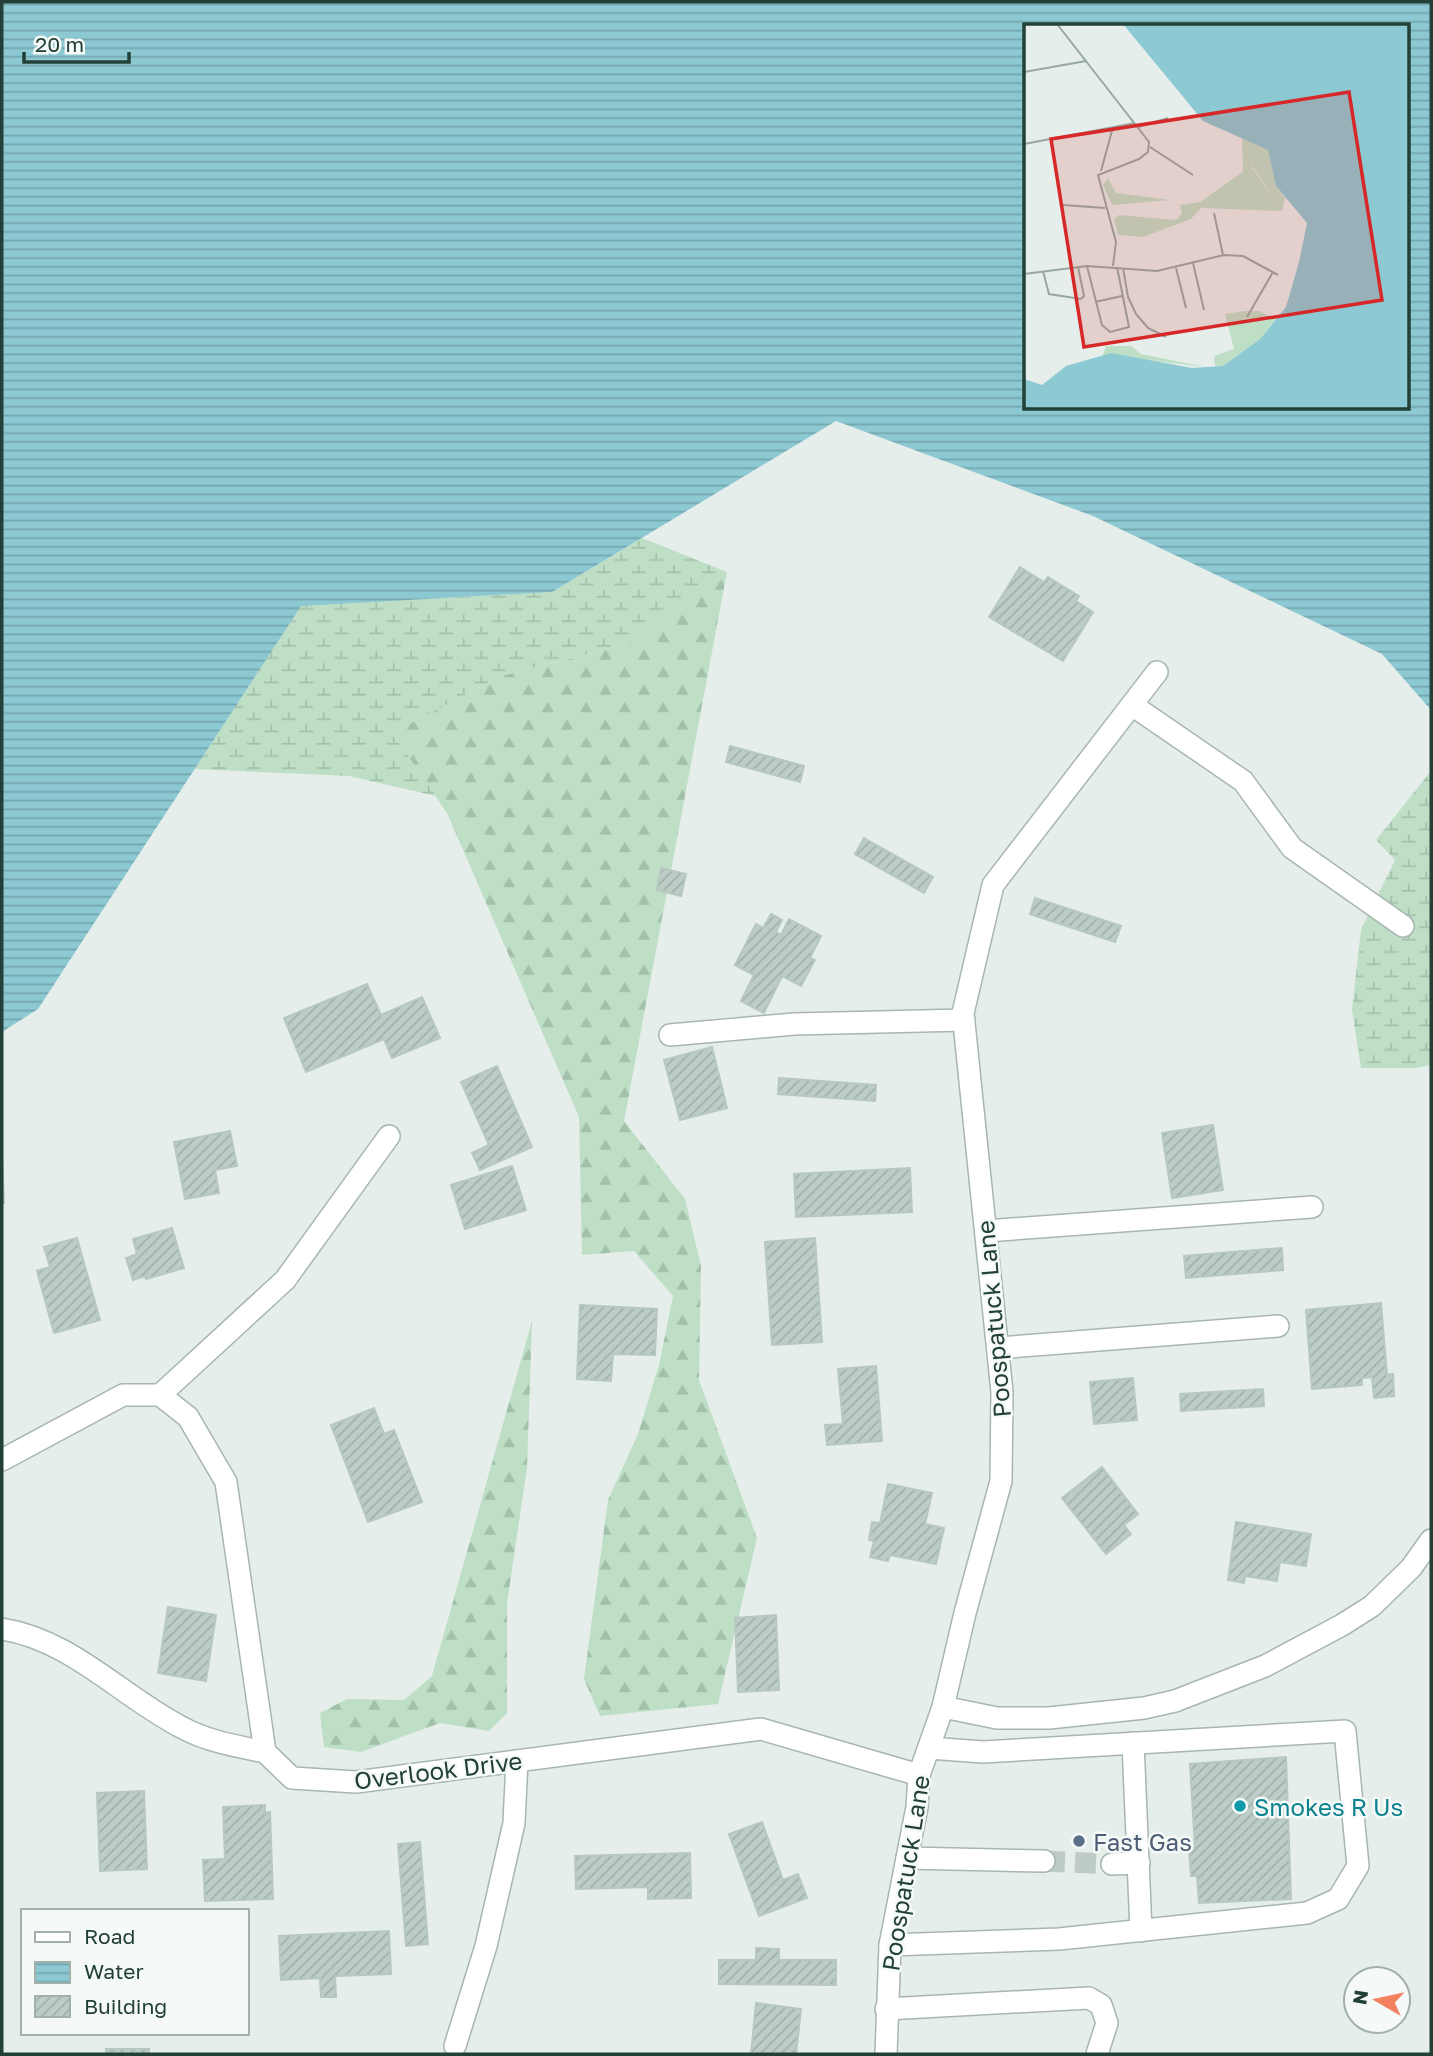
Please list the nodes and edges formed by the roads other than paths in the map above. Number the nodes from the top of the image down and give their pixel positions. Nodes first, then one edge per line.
1 (1157, 672) dead end
2 (1132, 705) junction
3 (1403, 926) dead end
4 (964, 1020) junction
5 (670, 1035) dead end
6 (389, 1136) dead end
7 (1312, 1207) dead end
8 (986, 1231) junction
9 (1278, 1326) dead end
10 (998, 1348) junction
11 (160, 1395) junction
12 (4, 1451) edge
13 (1431, 1540) edge
14 (2, 1629) edge
15 (943, 1707) junction
16 (1133, 1744) junction
17 (929, 1748) junction
18 (265, 1752) junction
19 (517, 1761) junction
20 (919, 1774) junction
21 (907, 1858) junction
22 (1044, 1861) tunnel mouth
23 (1139, 1863) junction
24 (1112, 1864) tunnel mouth
25 (1142, 1931) junction
26 (890, 1945) junction
27 (886, 2009) junction
28 (455, 2046) dead end
29 (886, 2054) edge
30 (1097, 2054) edge

1 - 2 street, Poospatuck Lane
2 - 3 street
2 - 4 street, Poospatuck Lane
4 - 5 street
4 - 8 street, Poospatuck Lane
6 - 11 street
7 - 8 street
8 - 10 street, Poospatuck Lane
9 - 10 street
10 - 15 street, Poospatuck Lane
11 - 12 street
11 - 18 street
13 - 15 street
14 - 18 street
15 - 17 street, Poospatuck Lane
16 - 17 street
16 - 23 street
16 - 25 street
17 - 20 street, Poospatuck Lane
18 - 19 street, Overlook Drive
19 - 20 street, Overlook Drive
19 - 28 street
20 - 21 street, Poospatuck Lane
21 - 22 street
21 - 26 street, Poospatuck Lane
23 - 24 street
23 - 25 street
25 - 26 street
26 - 27 street, Poospatuck Lane
27 - 29 street, Poospatuck Lane
27 - 30 street

